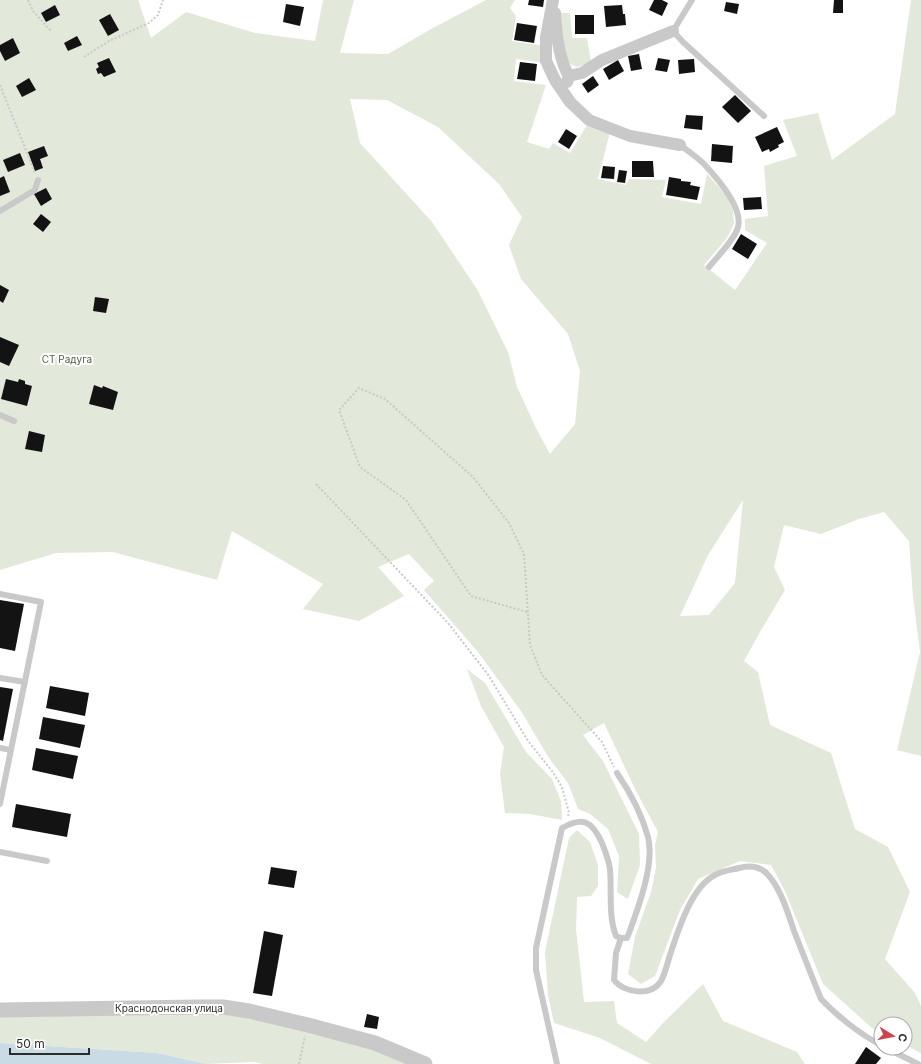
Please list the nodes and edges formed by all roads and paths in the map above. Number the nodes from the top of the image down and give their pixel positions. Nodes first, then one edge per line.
1 (28, 0) edge
2 (163, 0) edge
3 (554, 0) edge
4 (692, 0) edge
5 (51, 31) dead end
6 (673, 31) junction
7 (84, 57) dead end
8 (569, 76) junction
9 (0, 85) edge
10 (561, 89) junction
11 (764, 116) dead end
12 (680, 144) joint
13 (38, 180) joint
14 (0, 211) edge
15 (709, 267) dead end
16 (0, 415) edge
17 (14, 421) dead end
18 (316, 484) dead end
19 (0, 594) edge
20 (527, 612) junction
21 (0, 678) edge
22 (25, 682) junction
23 (0, 748) edge
24 (11, 750) junction
25 (617, 773) joint
26 (0, 804) edge
27 (562, 828) junction
28 (0, 852) edge
29 (47, 862) dead end
30 (621, 938) junction
31 (0, 1010) edge
32 (306, 1031) dead end
33 (873, 1041) edge
34 (902, 1056) edge
35 (300, 1064) edge
36 (425, 1064) edge
37 (557, 1064) edge
38 (918, 1064) edge

1 - 5 path
2 - 7 path
3 - 8 street
3 - 10 street
4 - 6 lane
6 - 8 street
6 - 11 lane
8 - 10 street
9 - 13 path
10 - 12 street
12 - 15 lane
13 - 14 lane
16 - 17 lane
18 - 27 path
19 - 22 lane
20 - 20 path
20 - 25 path
21 - 22 lane
22 - 24 lane
23 - 24 lane
24 - 26 lane
25 - 30 lane
27 - 30 lane
27 - 37 lane
28 - 29 lane
30 - 33 lane
31 - 36 street, Краснодонская улица
32 - 35 path
34 - 38 lane

